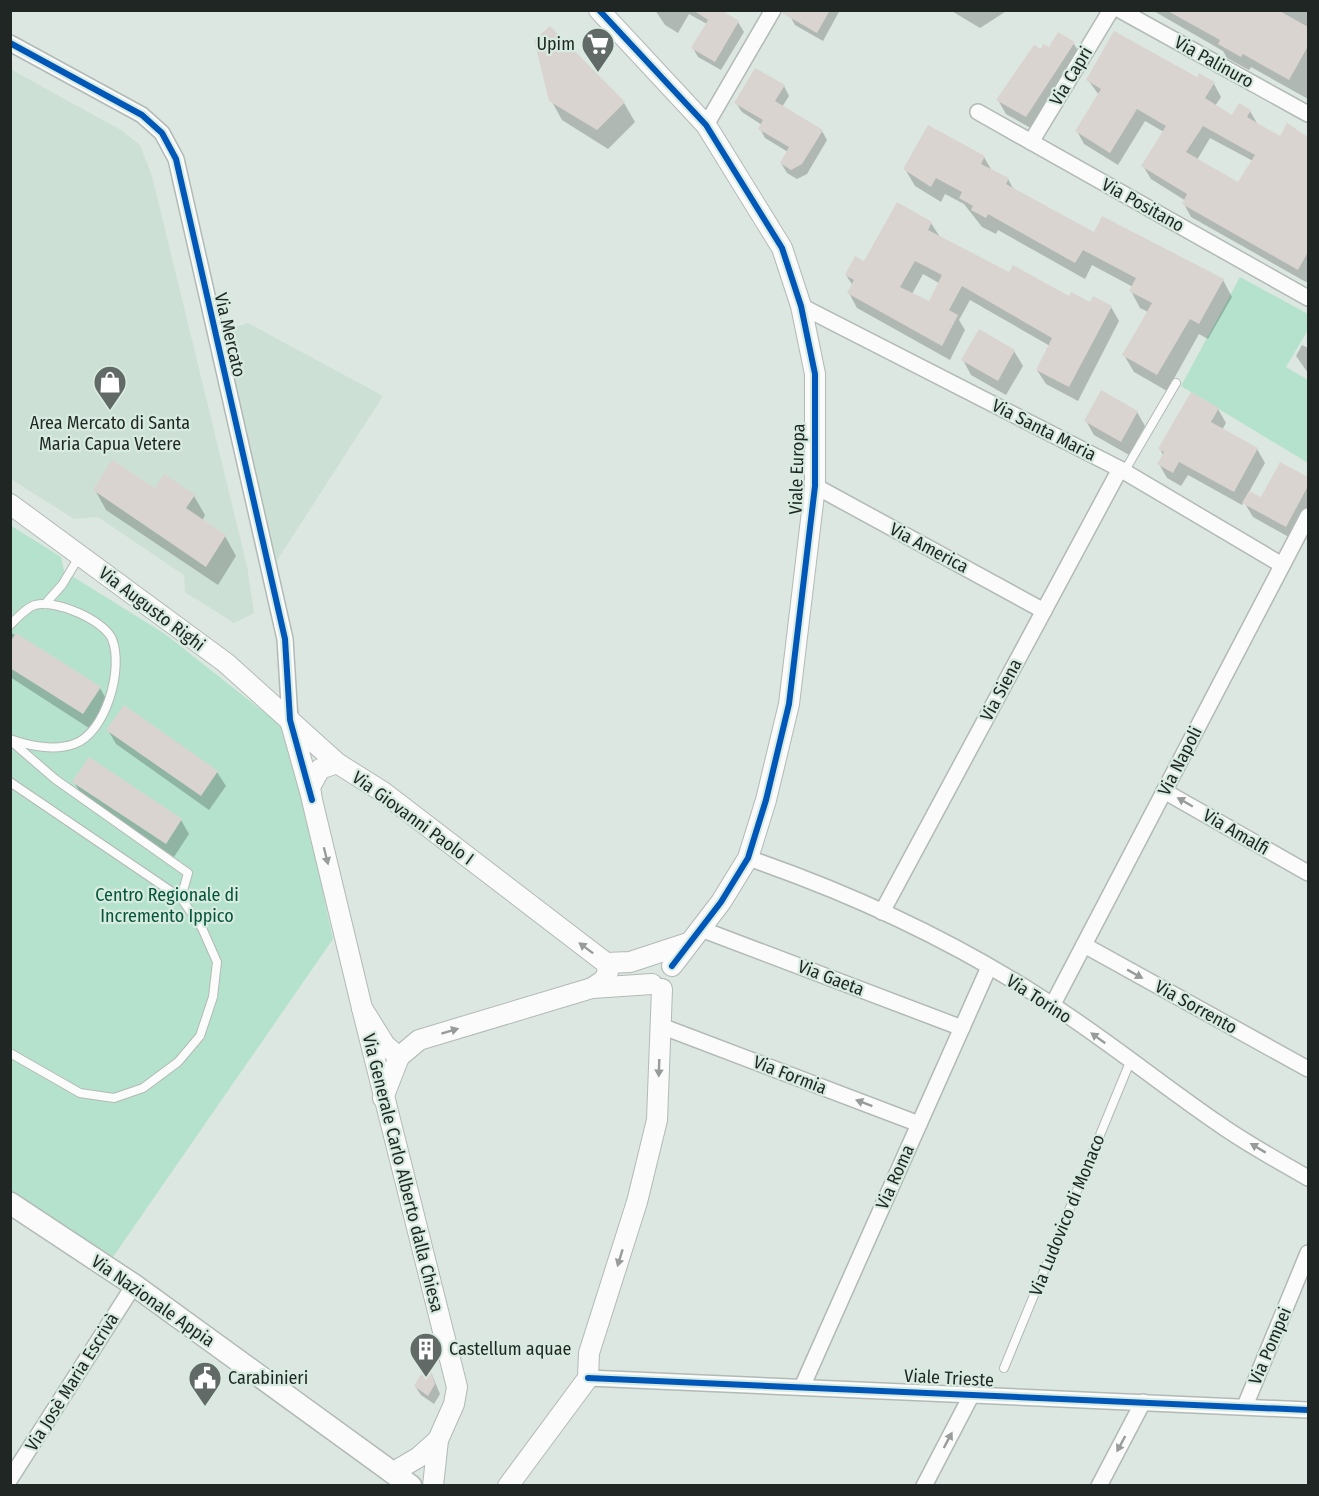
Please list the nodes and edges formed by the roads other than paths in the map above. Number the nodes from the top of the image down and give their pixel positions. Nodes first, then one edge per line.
1 (598, 10) edge
2 (773, 10) edge
3 (1111, 10) edge
4 (1120, 10) edge
5 (10, 43) edge
6 (978, 112) dead end
7 (1308, 114) edge
8 (706, 125) junction
9 (1031, 142) junction
10 (1308, 298) edge
11 (801, 306) junction
12 (1176, 383) dead end
13 (1122, 470) junction
14 (814, 486) junction
15 (10, 504) edge
16 (1308, 516) edge
17 (80, 555) junction
18 (1282, 565) junction
19 (45, 604) junction
20 (1044, 610) junction
21 (10, 625) edge
22 (290, 720) junction
23 (10, 740) edge
24 (337, 763) junction
25 (10, 782) edge
26 (1164, 791) junction
27 (312, 800) junction
28 (748, 858) junction
29 (1308, 873) edge
30 (181, 898) junction
31 (882, 912) junction
32 (694, 936) junction
33 (1084, 945) junction
34 (606, 963) junction
35 (989, 967) junction
36 (657, 986) junction
37 (592, 988) junction
38 (1052, 1006) junction
39 (362, 1008) junction
40 (661, 1026) junction
41 (962, 1028) junction
42 (10, 1053) edge
43 (399, 1057) junction
44 (1130, 1062) junction
45 (1308, 1069) edge
46 (383, 1098) junction
47 (919, 1124) junction
48 (1308, 1178) edge
49 (10, 1203) edge
50 (1308, 1252) edge
51 (134, 1285) junction
52 (1004, 1368) dead end
53 (588, 1378) junction
54 (801, 1387) junction
55 (972, 1394) junction
56 (1143, 1402) junction
57 (1245, 1406) junction
58 (1308, 1410) edge
59 (438, 1440) junction
60 (392, 1473) junction
61 (10, 1479) edge
62 (512, 1479) edge
63 (411, 1485) edge
64 (433, 1485) edge
65 (499, 1485) edge
66 (924, 1485) edge
67 (1099, 1485) edge

1 - 8 street, Viale Europa
2 - 8 street
3 - 9 street, Via Capri
4 - 7 street, Via Palinuro
5 - 22 street, Via Mercato
6 - 9 street, Via Positano
8 - 11 street, Viale Europa
9 - 10 street, Via Positano
11 - 13 street, Via Santa Maria
11 - 14 street, Viale Europa
12 - 13 lane
13 - 18 street, Via Santa Maria
13 - 20 street, Via Siena
14 - 20 street, Via America
14 - 28 street, Viale Europa
15 - 17 street, Via Augusto Righi
16 - 18 street, Via Napoli
17 - 19 lane
17 - 22 street, Via Augusto Righi
18 - 26 street, Via Napoli
19 - 21 lane
19 - 23 lane
20 - 31 street, Via Siena
22 - 24 street, Via Augusto Righi
22 - 27 street
23 - 30 lane
24 - 27 street, Via Giovanni Paolo I
34 -> 24 street, Via Giovanni Paolo I
25 - 30 lane
29 -> 26 street, Via Amalfi
26 - 33 street, Via Napoli
27 -> 39 street, Via Giovanni Paolo I
28 - 31 street, Via Torino
28 - 32 street, Viale Europa
30 - 42 lane
31 - 35 street, Via Torino
32 - 34 street
32 - 36 street, Viale Europa
32 - 41 street, Via Gaeta
33 - 38 street, Via Napoli
33 -> 45 street, Via Sorrento
34 - 37 street
35 - 38 street, Via Torino
35 - 41 street, Via Roma
36 - 37 street
36 - 40 street
43 -> 37 street
44 -> 38 street, Via Torino
39 - 43 street, Via Giovanni Paolo I
39 - 46 street, Via Generale Carlo Alberto dalla Chiesa
47 -> 40 street, Via Formia
40 -> 53 street
41 - 47 street, Via Roma
43 - 46 street
48 -> 44 street, Via Torino
44 - 52 lane, Via Ludovico di Monaco
46 - 59 street, Via Generale Carlo Alberto dalla Chiesa
47 - 54 street, Via Roma
49 - 51 main road, Via Nazionale Appia
50 - 57 street, Via Pompei
51 - 60 main road, Via Nazionale Appia
51 - 61 street, Via Josè Maria Escrivà
53 - 54 street, Viale Trieste
53 - 62 street
54 - 55 street, Viale Trieste
55 - 56 street, Viale Trieste
66 -> 55 street
56 - 57 street, Viale Trieste
56 -> 67 street
57 - 58 street, Viale Trieste
59 - 60 street, Via Generale Carlo Alberto dalla Chiesa
59 - 64 street, Via Generale Carlo Alberto dalla Chiesa
60 - 63 main road, Via Nazionale Appia
62 - 65 street

